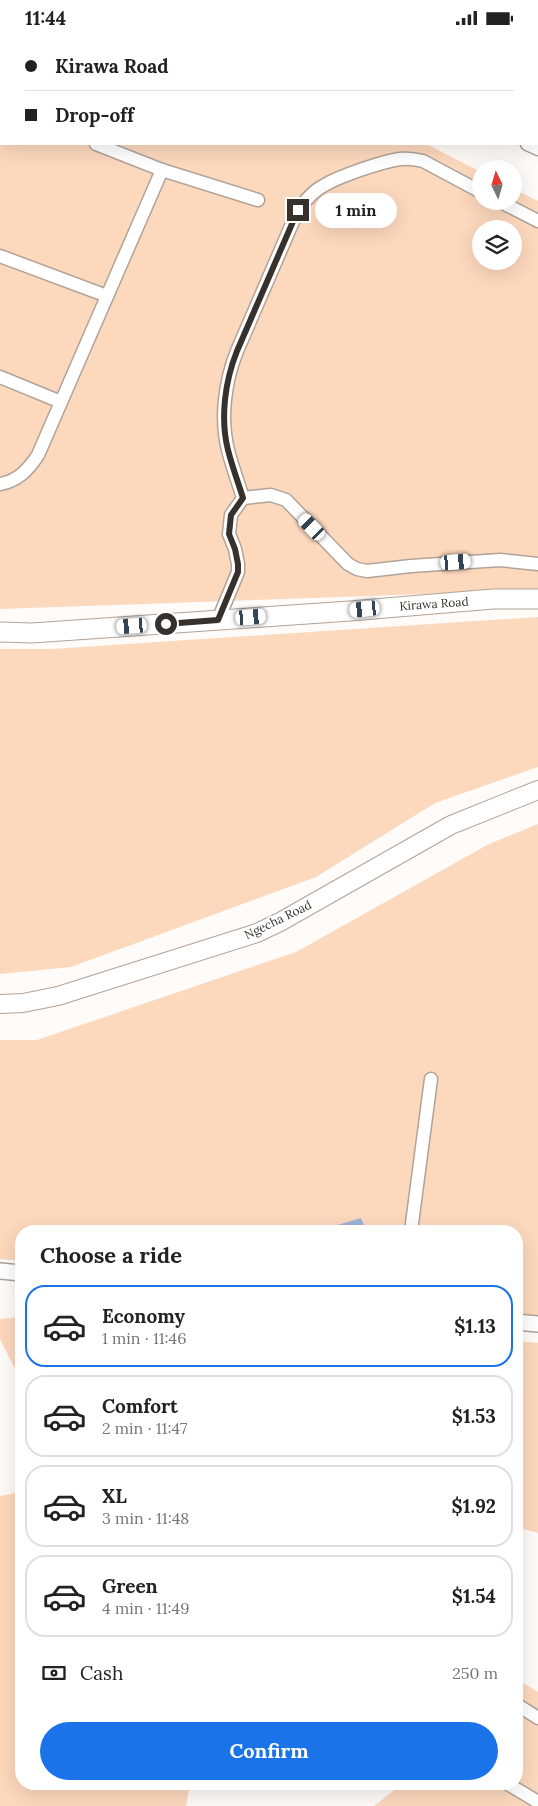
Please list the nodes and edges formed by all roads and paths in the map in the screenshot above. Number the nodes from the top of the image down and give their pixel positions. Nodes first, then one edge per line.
1 (99, 145) edge
2 (162, 169) junction
3 (472, 187) edge
4 (258, 200) dead end
5 (517, 210) edge
6 (538, 221) edge
7 (0, 256) edge
8 (107, 296) junction
9 (0, 377) edge
10 (61, 402) junction
11 (0, 484) edge
12 (243, 498) junction
13 (538, 564) edge
14 (538, 599) edge
15 (218, 620) junction
16 (0, 632) edge
17 (538, 790) edge
18 (0, 1004) edge
19 (431, 1079) dead end
20 (412, 1225) edge
21 (0, 1271) edge
22 (15, 1272) edge
23 (523, 1323) edge
24 (538, 1324) edge
25 (523, 1708) edge
26 (538, 1718) edge
27 (518, 1790) edge
28 (538, 1802) edge

1 - 2 street
2 - 4 street
2 - 8 street
3 - 12 street
5 - 6 street
7 - 8 street
8 - 10 street
9 - 10 street
10 - 11 street
12 - 13 street
12 - 15 street
14 - 15 main road, Kirawa Road
15 - 16 main road, Kirawa Road
17 - 18 main road, Ngecha Road
19 - 20 street
21 - 22 street
23 - 24 street
25 - 26 street
27 - 28 street

